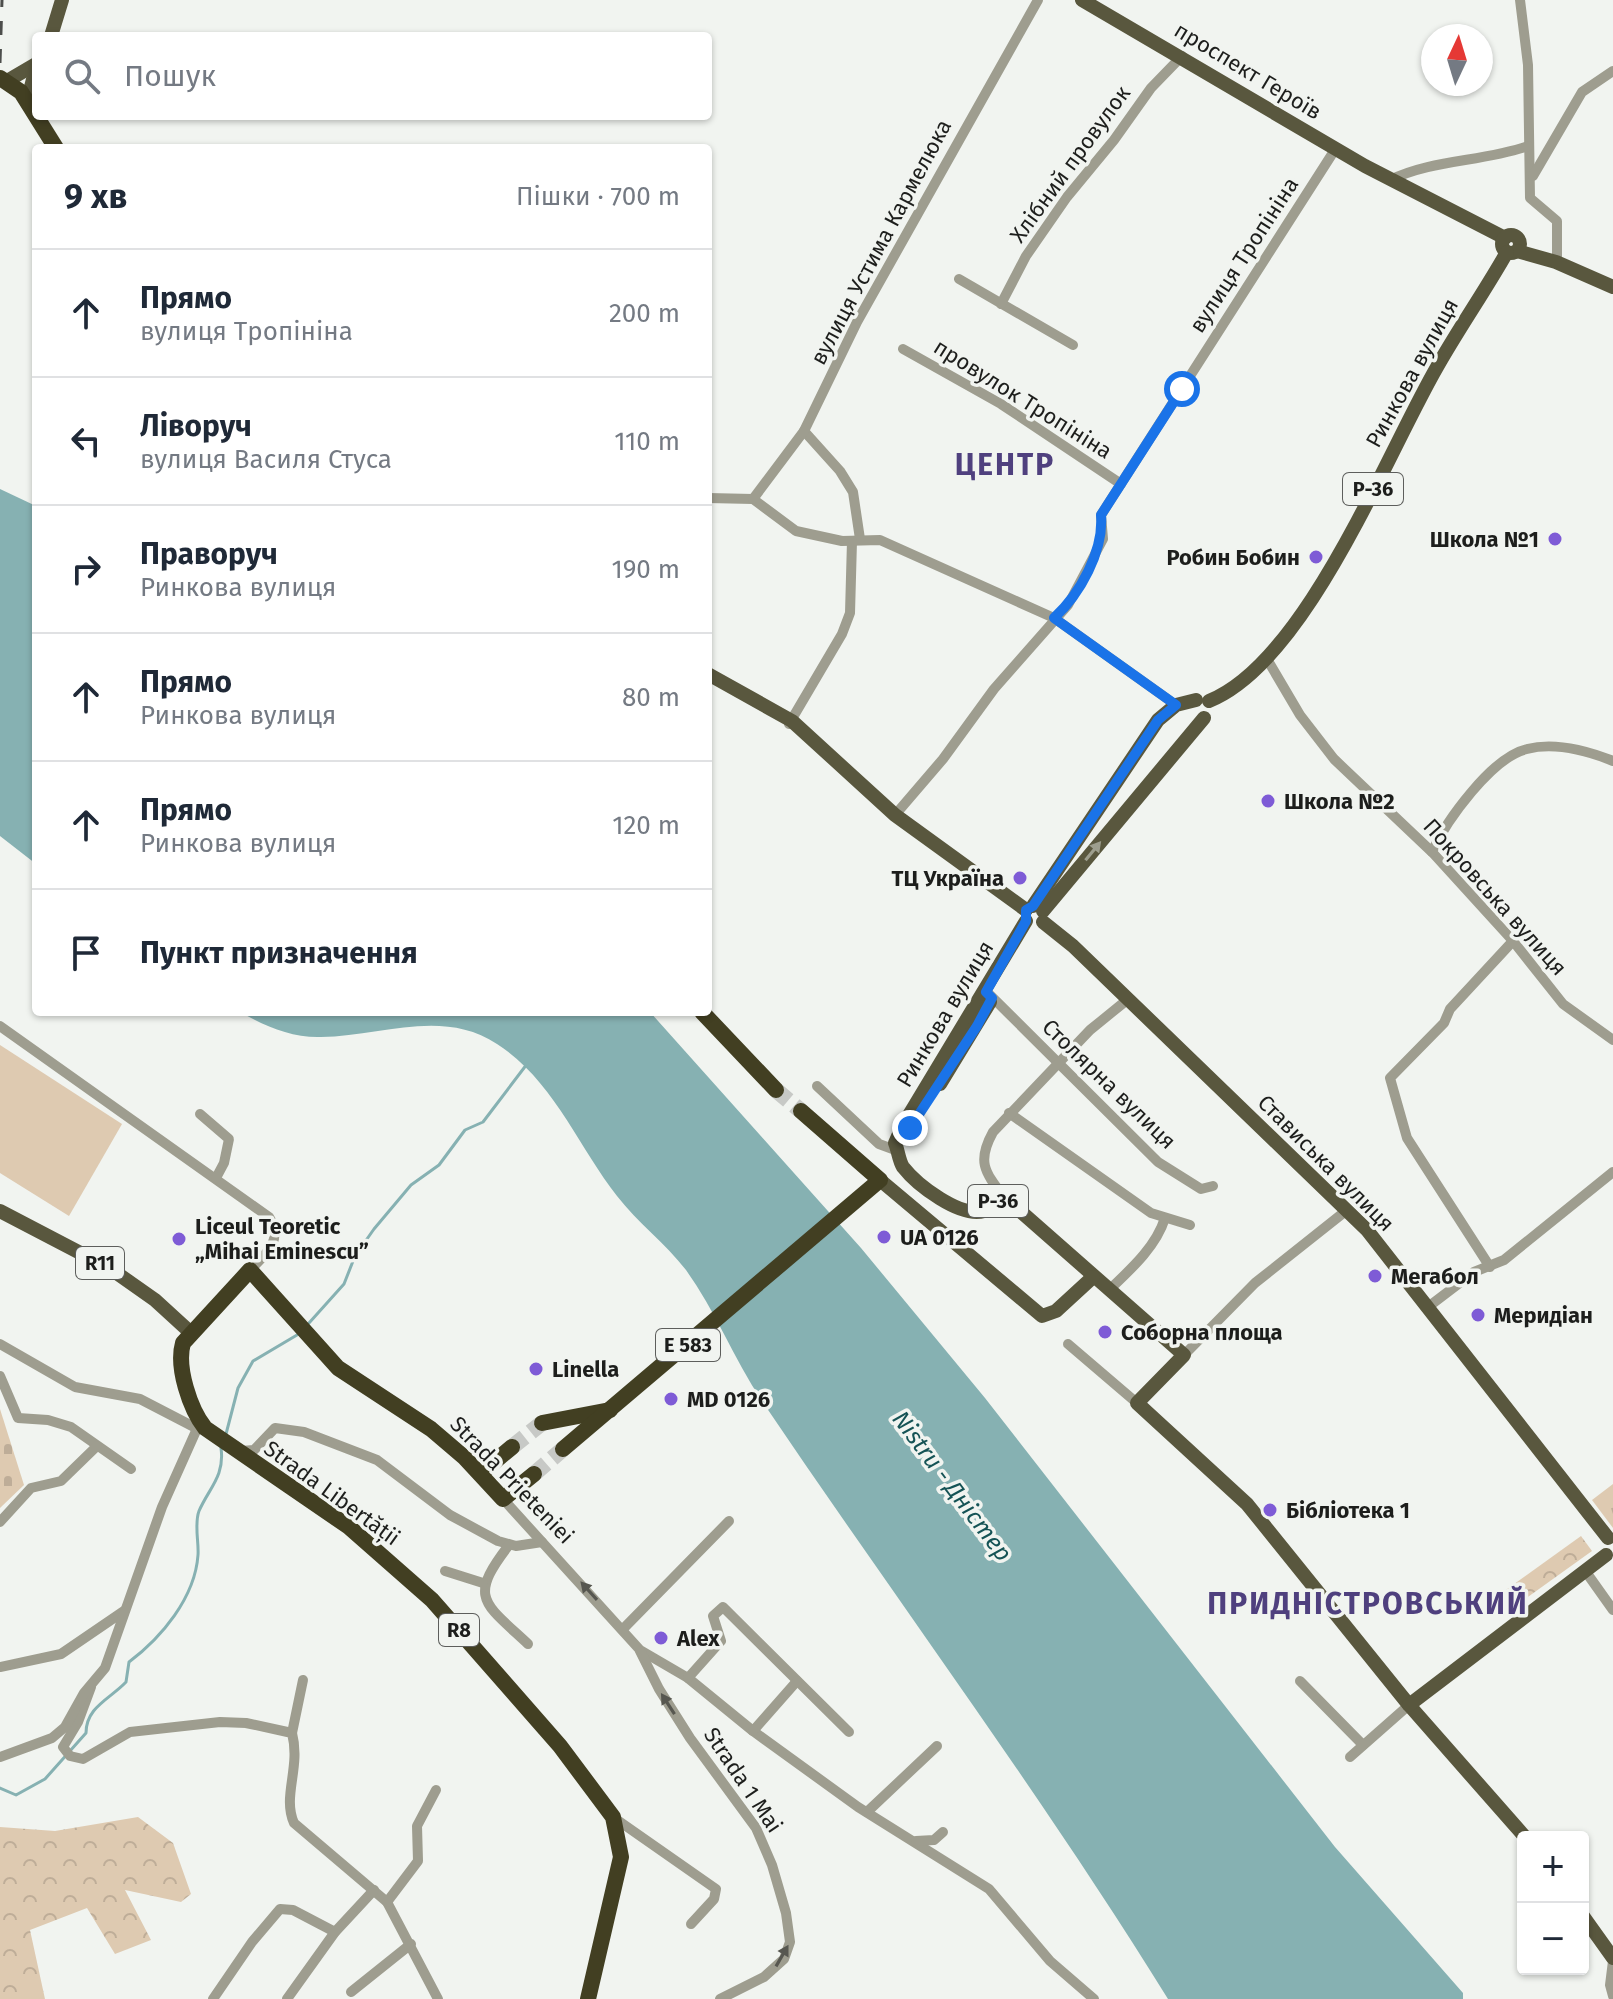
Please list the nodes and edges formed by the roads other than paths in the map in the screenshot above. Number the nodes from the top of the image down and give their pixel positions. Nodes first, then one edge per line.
1 (62, 0) edge
2 (1038, 0) edge
3 (1082, 0) edge
4 (1520, 0) edge
5 (52, 32) edge
6 (1182, 56) junction
7 (32, 68) edge
8 (1613, 71) edge
9 (32, 76) edge
10 (4, 80) edge
11 (24, 97) junction
12 (32, 110) edge
13 (38, 120) edge
14 (53, 144) edge
15 (1528, 146) junction
16 (1336, 148) junction
17 (1533, 176) junction
18 (1390, 180) junction
19 (1512, 246) junction
20 (1557, 256) junction
21 (959, 279) dead end
22 (1613, 279) edge
23 (1613, 287) edge
24 (1001, 304) junction
25 (1073, 345) dead end
26 (903, 349) dead end
27 (804, 431) junction
28 (1121, 484) junction
29 (712, 498) edge
30 (753, 499) junction
31 (856, 540) junction
32 (1054, 618) junction
33 (1267, 659) junction
34 (712, 676) edge
35 (712, 683) edge
36 (1202, 700) junction
37 (1176, 705) junction
38 (790, 723) junction
39 (1613, 761) edge
40 (895, 815) junction
41 (1432, 852) junction
42 (1033, 916) junction
43 (1513, 941) junction
44 (989, 995) junction
45 (1127, 1000) junction
46 (706, 1016) edge
47 (0, 1026) edge
48 (1613, 1040) edge
49 (1058, 1064) junction
50 (817, 1086) dead end
51 (776, 1090) tunnel mouth
52 (801, 1111) tunnel mouth
53 (1009, 1113) junction
54 (200, 1114) dead end
55 (898, 1151) junction
56 (1613, 1172) edge
57 (216, 1178) junction
58 (880, 1180) junction
59 (1213, 1186) dead end
60 (1003, 1196) junction
61 (1347, 1210) junction
62 (0, 1211) edge
63 (1165, 1218) junction
64 (1190, 1225) dead end
65 (1490, 1267) junction
66 (250, 1270) junction
67 (1093, 1277) junction
68 (1109, 1290) junction
69 (1428, 1307) junction
70 (190, 1332) junction
71 (0, 1344) edge
72 (1068, 1344) dead end
73 (1184, 1355) junction
74 (0, 1376) edge
75 (1137, 1403) junction
76 (611, 1410) junction
77 (542, 1423) tunnel mouth
78 (198, 1425) junction
79 (97, 1446) junction
80 (512, 1447) tunnel mouth
81 (563, 1449) tunnel mouth
82 (236, 1450) junction
83 (131, 1469) dead end
84 (481, 1473) junction
85 (534, 1474) tunnel mouth
86 (503, 1499) junction
87 (729, 1521) dead end
88 (0, 1522) edge
89 (1610, 1538) edge
90 (542, 1542) junction
91 (509, 1545) junction
92 (1610, 1557) edge
93 (445, 1571) dead end
94 (1586, 1572) junction
95 (483, 1583) junction
96 (1613, 1610) edge
97 (124, 1611) junction
98 (623, 1629) junction
99 (528, 1644) dead end
100 (640, 1650) junction
101 (0, 1667) edge
102 (688, 1678) junction
103 (303, 1680) dead end
104 (797, 1681) junction
105 (1300, 1681) dead end
106 (91, 1687) junction
107 (1409, 1705) junction
108 (753, 1731) junction
109 (849, 1732) dead end
110 (292, 1733) junction
111 (1363, 1745) junction
112 (937, 1746) dead end
113 (0, 1757) edge
114 (1350, 1757) dead end
115 (436, 1790) dead end
116 (881, 1798) junction
117 (867, 1812) junction
118 (613, 1817) junction
119 (892, 1827) junction
120 (1520, 1831) edge
121 (943, 1832) dead end
122 (910, 1839) junction
123 (374, 1890) junction
124 (387, 1902) junction
125 (691, 1924) dead end
126 (1589, 1925) edge
127 (335, 1932) junction
128 (411, 1944) junction
129 (1613, 1959) edge
130 (351, 1992) dead end
131 (1613, 1996) edge
132 (213, 1999) edge
133 (287, 1999) edge
134 (438, 1999) edge
135 (588, 1999) edge
136 (720, 1999) edge
137 (1094, 1999) edge

1 - 5 main road
2 - 27 street, вулиця Устима Кармелюка
3 - 6 main road, проспект Героїв
4 - 15 street
6 - 16 main road, проспект Героїв
6 - 24 street, Хлібний провулок
7 - 10 main road
8 - 17 street
9 - 11 main road
10 - 11 highway
11 - 12 highway
13 - 14 highway
15 - 17 street
15 - 18 street
16 - 18 main road, проспект Героїв
16 - 28 street, вулиця Тропініна
17 - 20 street
18 - 19 main road, проспект Героїв
19 - 20 main road, проспект Героїв
19 - 23 main road, проспект Героїв
19 - 33 main road, Ринкова вулиця / Р-36
20 - 22 main road, проспект Героїв
21 - 24 street
24 - 25 street
26 - 28 street, провулок Тропініна
27 - 30 street, вулиця Устима Кармелюка
27 - 31 street
28 - 32 street, вулиця Тропініна
29 - 30 street
30 - 31 street
31 - 32 street
31 - 38 street
32 - 37 street
32 - 40 street, вулиця Тропініна
33 - 36 main road, Ринкова вулиця / Р-36
33 - 41 street, Покровська вулиця
34 - 38 main road, Стависька вулиця
35 - 38 main road, Стависька вулиця
36 - 37 main road, Ринкова вулиця / Р-36
42 -> 36 main road, Ринкова вулиця
37 - 42 main road, Ринкова вулиця
38 - 40 main road, Стависька вулиця
38 - 42 main road, Стависька вулиця
39 - 41 street
40 - 42 main road, Стависька вулиця
41 - 43 street, Покровська вулиця
42 - 44 main road, Ринкова вулиця
42 - 45 main road, Стависька вулиця
43 - 48 street, Покровська вулиця
43 - 65 street
44 - 49 street, Столярна вулиця
44 - 55 main road, Ринкова вулиця
45 - 49 street
45 - 61 main road, Стависька вулиця
46 - 51 highway
47 - 57 street
49 - 53 street
49 - 59 street, Столярна вулиця
50 - 55 street
52 - 58 highway
53 - 60 street
53 - 63 street
54 - 57 street
55 - 60 main road, Р-36
56 - 65 street
57 - 66 street
58 - 67 main road
58 - 76 highway, E 583
60 - 67 main road, Р-36
61 - 69 main road, Стависька вулиця
61 - 73 street
62 - 70 main road, R11
63 - 64 street
63 - 68 street
65 - 69 street
66 - 70 highway
66 - 84 highway, Strada Prieteniei
67 - 68 main road
68 - 73 main road
69 - 89 main road, Стависька вулиця
70 - 78 highway
71 - 78 street
72 - 75 street
73 - 75 main road
74 - 79 street
75 - 107 main road
76 - 77 highway, E 583
76 - 81 highway, E 583
78 - 82 highway, Strada Libertății / R8
78 - 97 street
79 - 83 street
79 - 88 street
80 - 84 highway
82 - 91 street
82 - 118 highway, Strada Libertății / R8
84 - 86 highway, Strada Prieteniei
85 - 86 highway
86 - 90 street, Strada Prieteniei
87 - 98 street
89 - 92 main road
90 - 91 street
98 -> 90 street, Strada Prieteniei
91 - 95 street
92 - 94 main road
93 - 95 street
94 - 96 street
94 - 107 main road
95 - 99 street
97 - 101 street
97 - 106 street
98 - 100 street, Strada Prieteniei
100 - 102 street, Strada Prieteniei
136 -> 100 street, Strada 1 Mai
102 - 104 street
102 - 108 street, Strada Prieteniei
103 - 110 street
104 - 108 street
104 - 109 street
105 - 111 street
106 - 110 street
106 - 113 street
107 - 111 street
107 - 120 main road
108 - 117 street, Strada Prieteniei
110 - 123 street
111 - 114 street
112 - 116 street
115 - 124 street
116 - 117 street
116 - 119 street
117 - 119 street, Strada Prieteniei
118 - 125 street
118 - 135 highway, Strada Libertății / R8
119 - 122 street, Strada Prieteniei
121 - 122 street
122 - 137 street, Strada Prieteniei
123 - 124 street
123 - 127 street
124 - 128 street
126 - 129 main road
127 - 132 street
127 - 133 street
128 - 130 street
128 - 134 street
129 - 131 street

